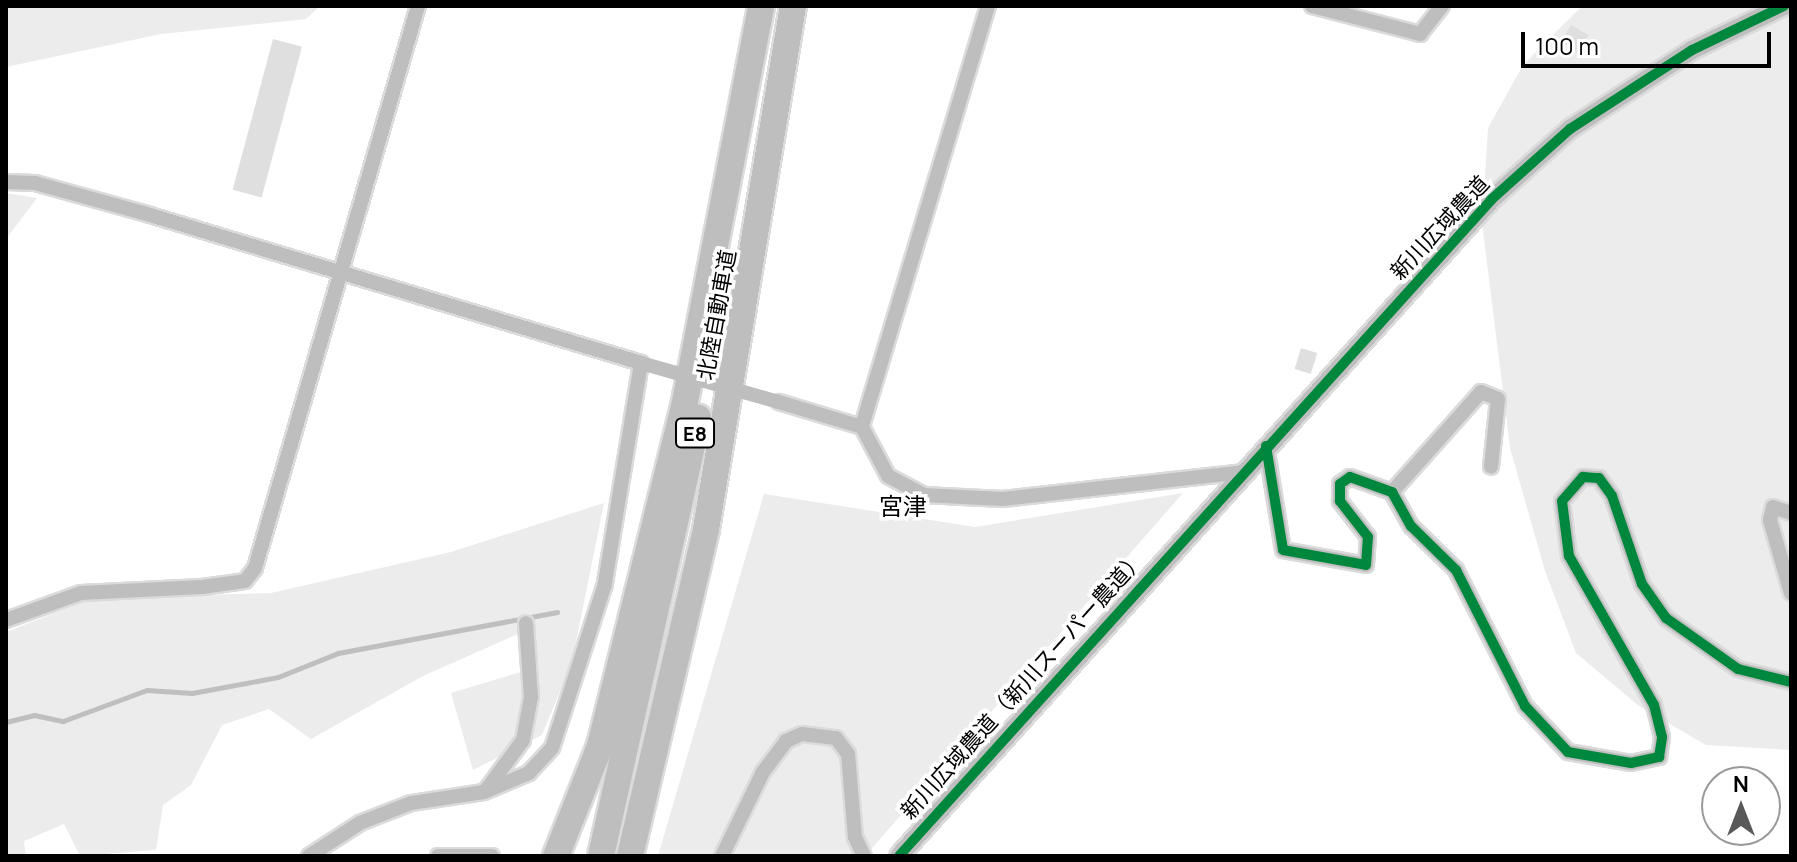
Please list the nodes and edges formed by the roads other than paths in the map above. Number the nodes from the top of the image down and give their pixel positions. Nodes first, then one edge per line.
1 (418, 6) edge
2 (762, 6) edge
3 (793, 6) edge
4 (988, 6) edge
5 (1312, 6) edge
6 (1442, 6) edge
7 (1784, 6) edge
8 (6, 182) edge
9 (343, 272) junction
10 (641, 363) junction
11 (862, 427) junction
12 (1266, 446) junction
13 (1491, 467) dead end
14 (1244, 472) junction
15 (1392, 492) junction
16 (1791, 513) edge
17 (1178, 542) joint
18 (1791, 593) edge
19 (6, 620) edge
20 (526, 623) dead end
21 (1791, 682) edge
22 (484, 792) junction
23 (309, 856) edge
24 (438, 856) edge
25 (491, 856) edge
26 (556, 856) edge
27 (601, 856) edge
28 (630, 856) edge
29 (722, 856) edge
30 (864, 856) edge
31 (899, 856) edge

1 - 9 street
2 - 26 highway
2 - 27 highway, 北陸自動車道 / E8
3 - 28 highway, 北陸自動車道 / E8
4 - 11 street
5 - 6 street
7 - 12 street, 新川広域農道
8 - 9 street
9 - 10 street
9 - 19 street
10 - 11 street, bridge
10 - 22 street
11 - 14 street
12 - 14 street, 新川広域農道
12 - 15 street
13 - 15 street
14 - 17 street, 新川広域農道
15 - 21 street
16 - 18 street
17 - 31 street, 新川広域農道（新川スーパー農道）
20 - 22 street
22 - 23 street
24 - 25 street
29 - 30 street

